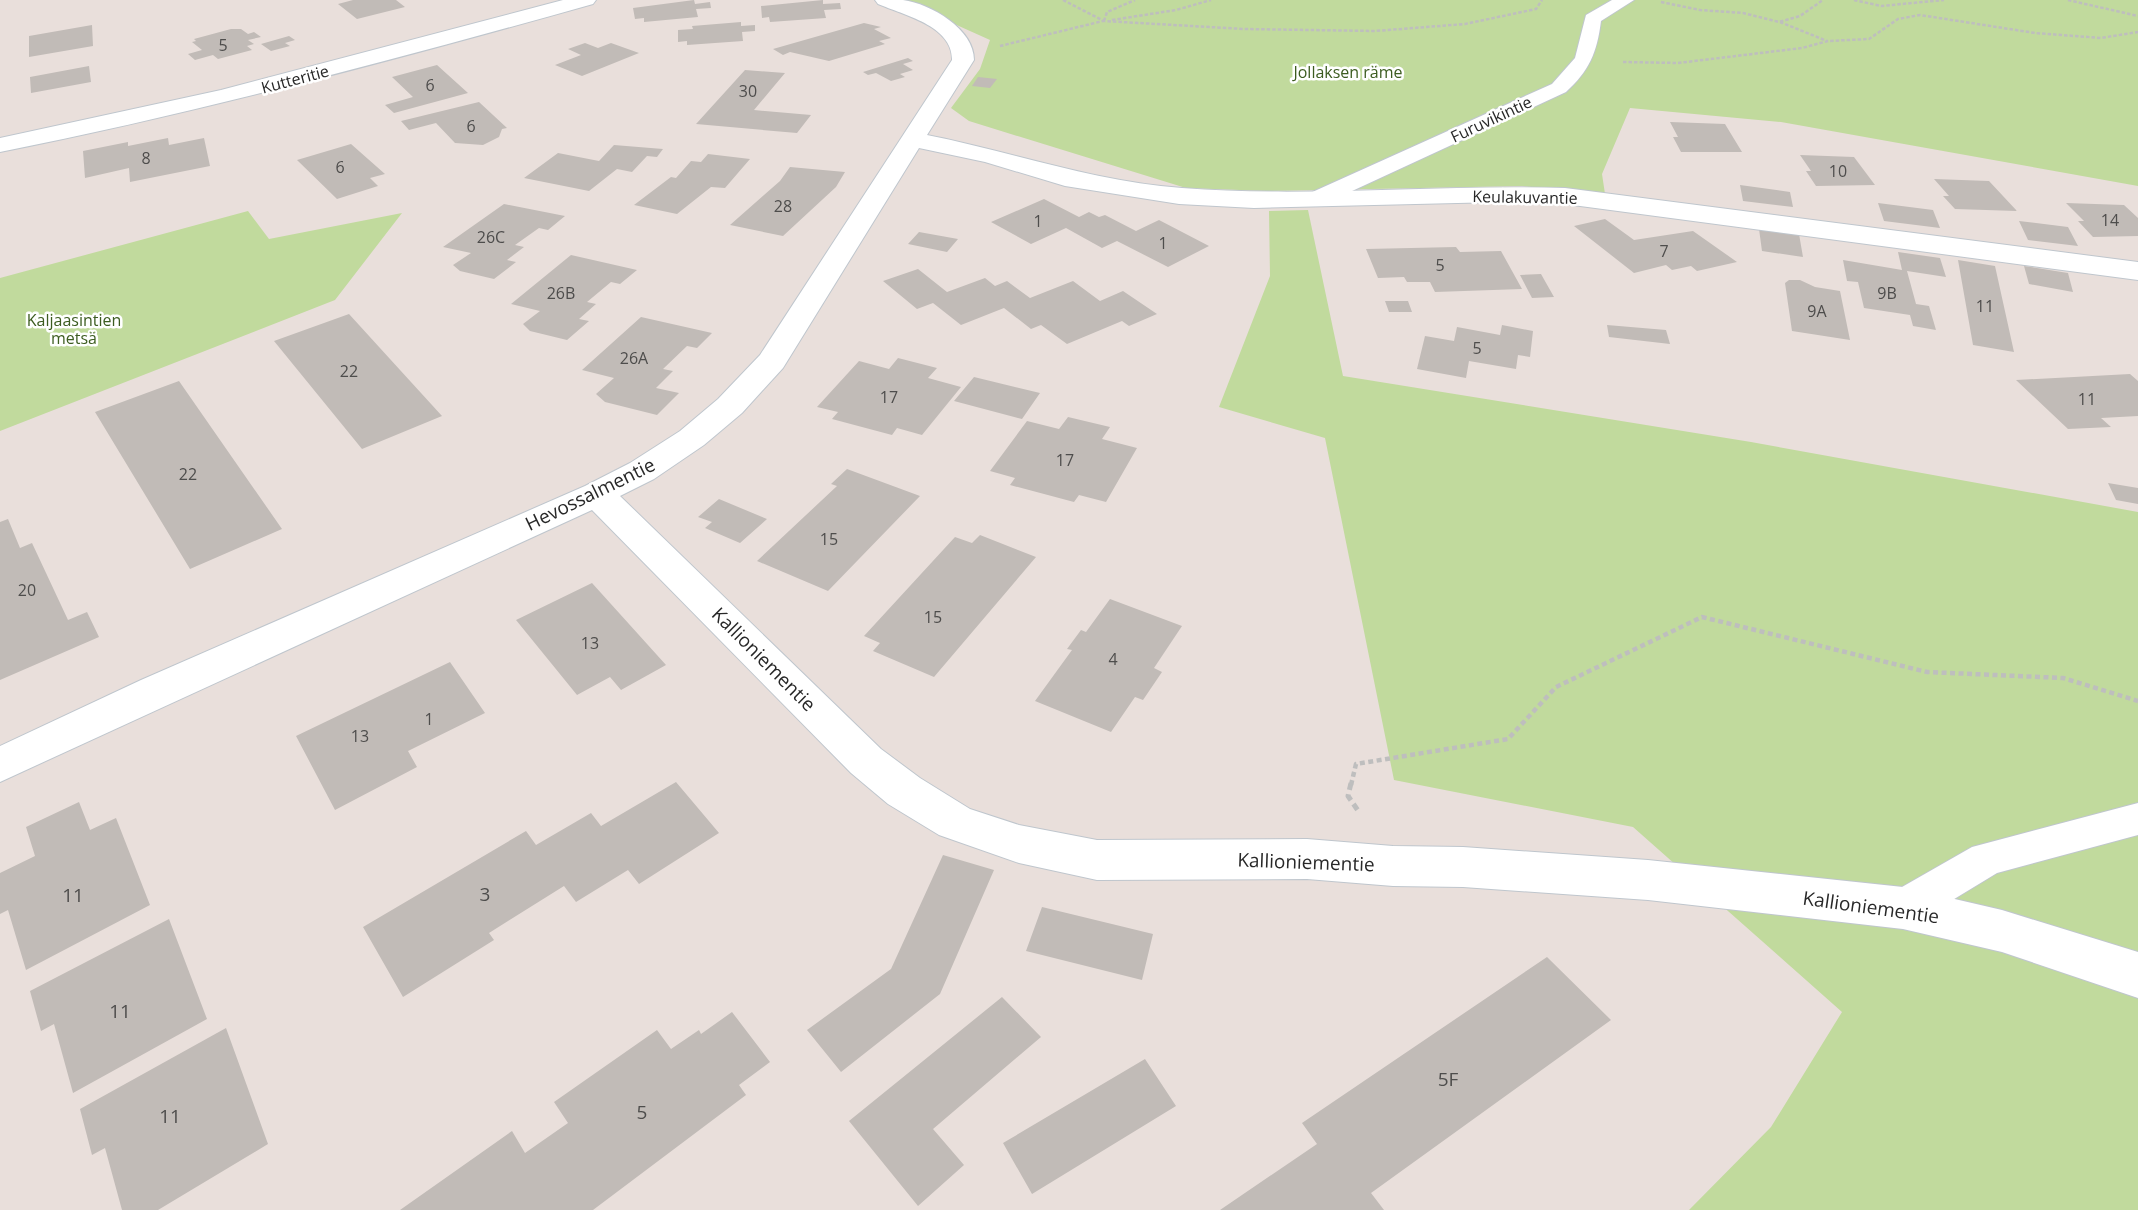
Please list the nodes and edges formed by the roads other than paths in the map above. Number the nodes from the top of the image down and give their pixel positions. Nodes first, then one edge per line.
1 (586, 0) edge
2 (885, 0) edge
3 (1625, 0) edge
4 (914, 140) junction
5 (0, 145) edge
6 (1316, 200) junction
7 (2138, 271) edge
8 (597, 494) junction
9 (0, 765) edge
10 (2138, 819) edge
11 (1903, 908) junction
12 (2138, 975) edge

1 - 5 street, Kutteritie
2 - 4 street, Hevossalmentie
3 - 6 lane, Furuvikintie
4 - 6 street, Keulakuvantie
4 - 8 street, Hevossalmentie
6 - 7 street, Keulakuvantie
8 - 9 street, Hevossalmentie
8 - 11 street, Kallioniementie
10 - 11 lane
11 - 12 street, Kallioniementie

